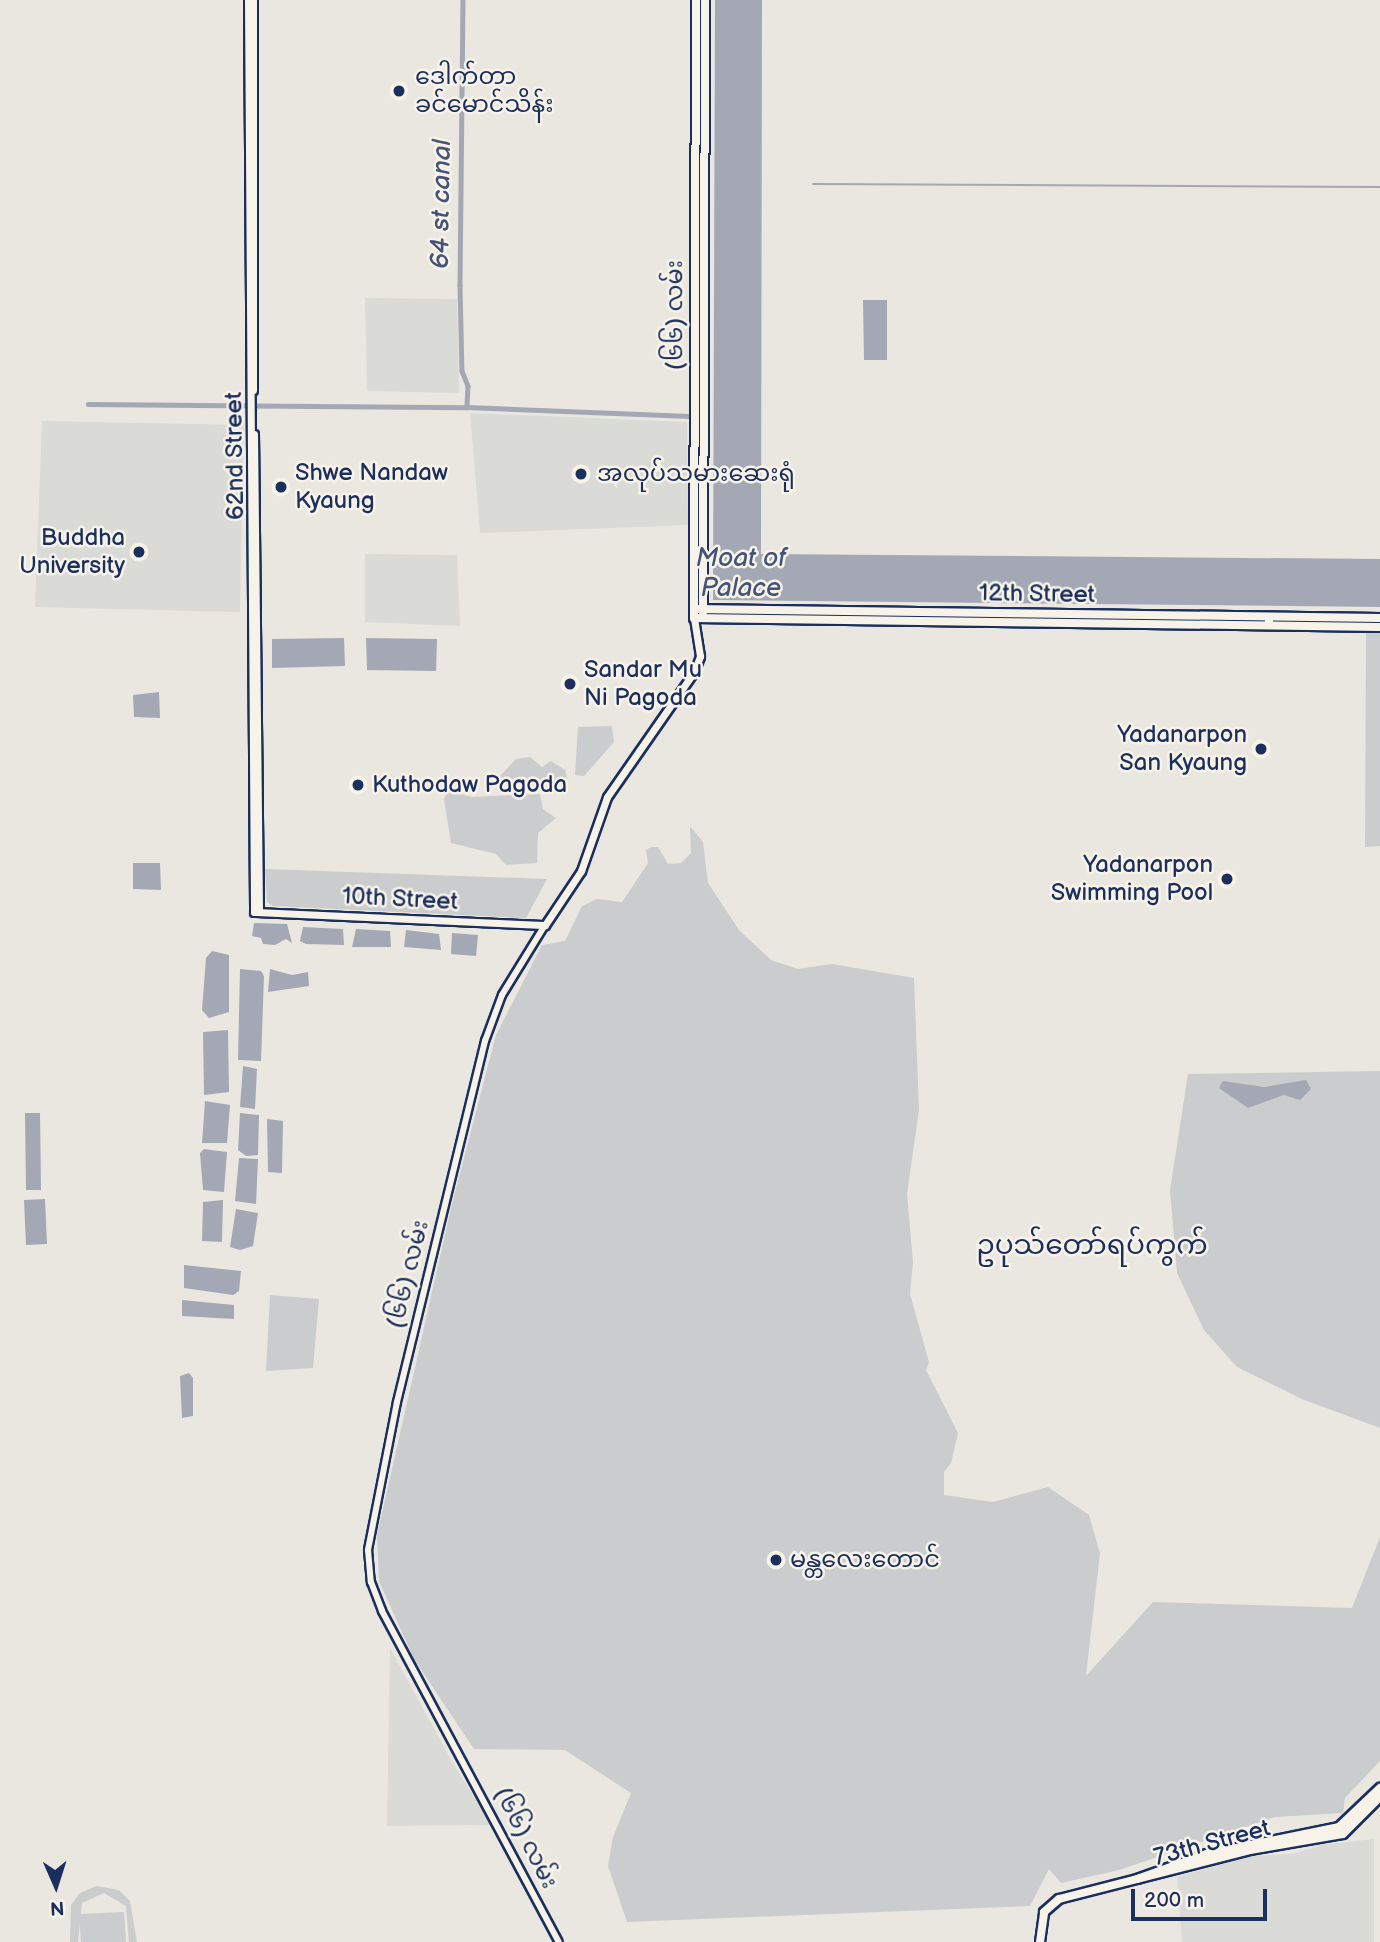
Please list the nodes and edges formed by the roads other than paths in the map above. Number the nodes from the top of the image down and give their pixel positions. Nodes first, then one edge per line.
1 (248, 0) edge
2 (253, 0) edge
3 (696, 0) edge
4 (705, 0) edge
5 (251, 400) junction
6 (698, 614) junction
7 (1380, 618) edge
8 (1269, 621) junction
9 (1380, 627) edge
10 (256, 912) joint
11 (545, 925) junction
12 (1380, 1788) edge
13 (1380, 1797) edge
14 (1137, 1879) junction
15 (559, 1942) edge
16 (1040, 1942) edge

1 - 5 main road, 62nd Street
2 - 5 main road, 62nd Street
3 - 6 main road, (၆၆) လမ်း
4 - 6 main road, (၆၆) လမ်း
5 - 10 main road, 62nd Street
6 - 8 main road, 12th Street
6 - 11 main road, (၆၆) လမ်း
7 - 8 main road, 12th Street
8 - 9 main road, 12th Street
10 - 11 main road, 10th Street
11 - 15 street, (၆၆) လမ်း
12 - 14 main road, 73th Street
13 - 14 main road, 73th Street
14 - 16 main road

